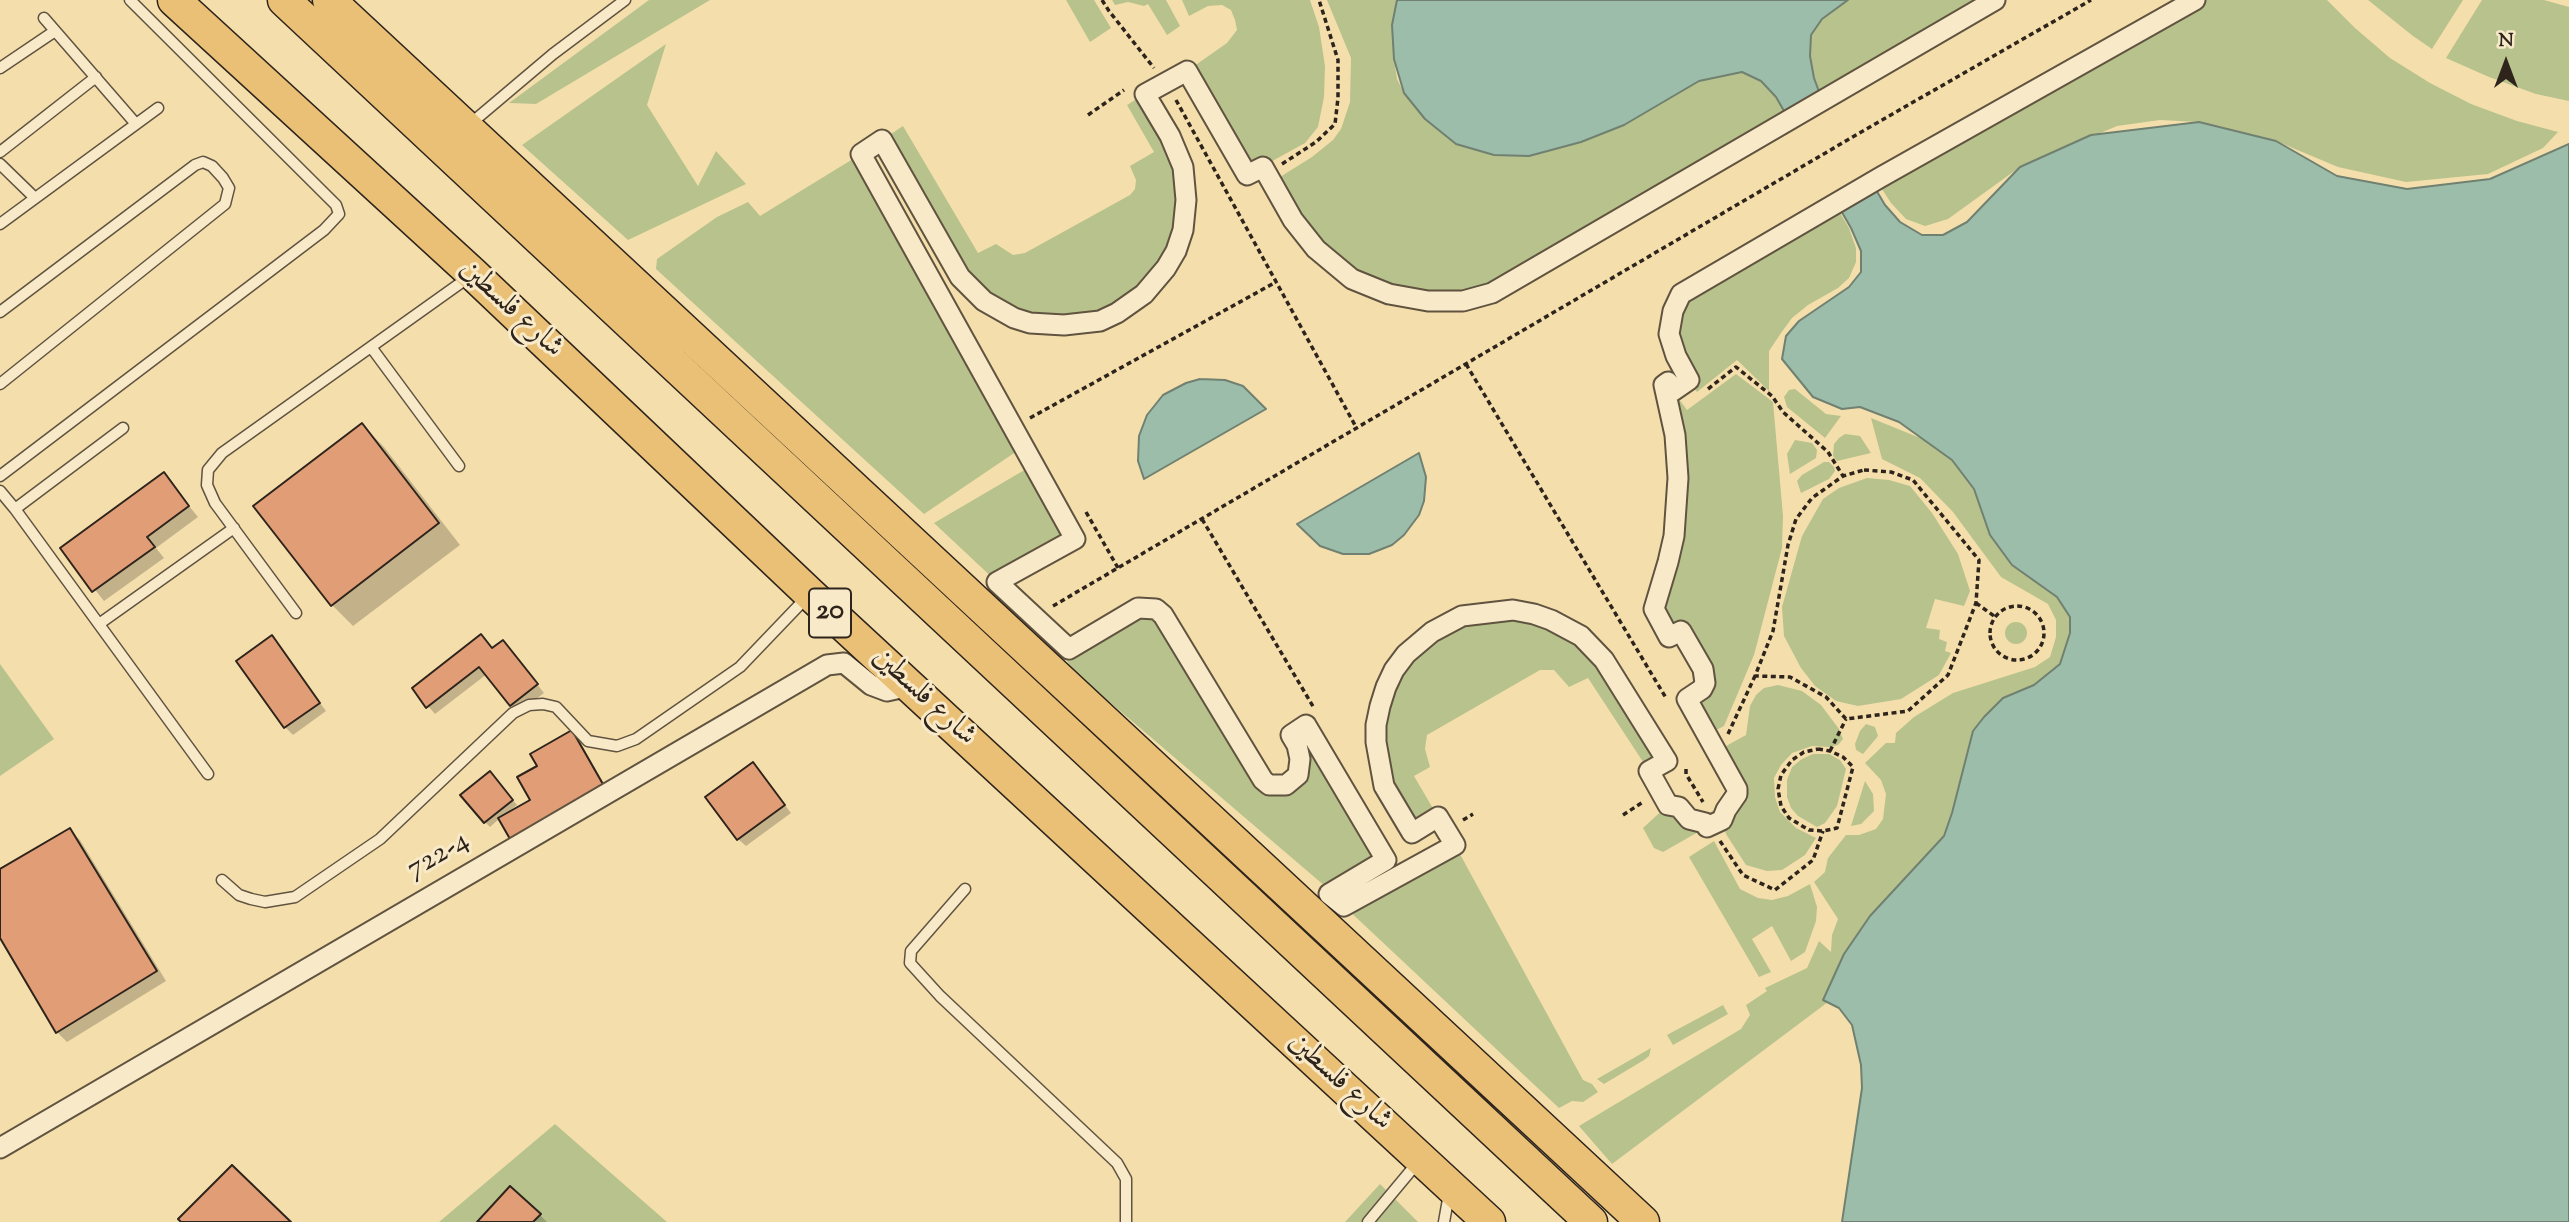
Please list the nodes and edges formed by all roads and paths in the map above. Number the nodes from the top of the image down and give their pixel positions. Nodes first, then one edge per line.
1 (130, 0) edge
2 (174, 0) edge
3 (284, 0) edge
4 (329, 0) edge
5 (625, 0) edge
6 (1102, 0) edge
7 (1318, 0) edge
8 (1995, 0) edge
9 (2091, 0) edge
10 (2195, 0) edge
11 (44, 18) dead end
12 (55, 31) junction
13 (0, 68) edge
14 (96, 77) junction
15 (1166, 82) junction
16 (1120, 93) dead end
17 (158, 108) dead end
18 (1088, 115) dead end
19 (136, 124) junction
20 (466, 127) junction
21 (0, 152) edge
22 (0, 164) edge
23 (1276, 168) dead end
24 (35, 198) junction
25 (0, 224) edge
26 (473, 274) junction
27 (1276, 282) junction
28 (0, 312) edge
29 (371, 347) junction
30 (1466, 364) junction
31 (0, 384) edge
32 (1681, 385) junction
33 (1031, 418) dead end
34 (123, 428) dead end
35 (1357, 428) junction
36 (459, 466) dead end
37 (0, 476) edge
38 (1843, 476) junction
39 (0, 491) edge
40 (15, 509) junction
41 (234, 528) junction
42 (810, 594) junction
43 (924, 599) junction
44 (1976, 603) junction
45 (296, 613) dead end
46 (989, 614) junction
47 (1035, 617) junction
48 (1995, 617) junction
49 (99, 624) junction
50 (1028, 650) junction
51 (910, 686) junction
52 (1669, 704) dead end
53 (1045, 713) junction
54 (1846, 719) junction
55 (1830, 751) junction
56 (208, 774) dead end
57 (222, 880) dead end
58 (965, 889) dead end
59 (0, 1148) edge
60 (1421, 1159) junction
61 (1451, 1187) junction
62 (1126, 1222) edge
63 (1368, 1222) edge
64 (1444, 1222) edge
65 (1489, 1222) edge
66 (1591, 1222) edge
67 (1643, 1222) edge

1 - 37 lane
2 - 26 main road, شارع فلسطين / 20
3 - 43 main road, 20
4 - 20 main road
5 - 20 lane
6 - 15 path
7 - 23 path
8 - 15 street
9 - 30 path
10 - 32 street
11 - 12 lane
12 - 13 lane
12 - 14 lane
14 - 19 lane
14 - 21 lane
15 - 27 path
15 - 47 street
16 - 18 path
17 - 19 lane
19 - 24 lane
20 - 46 main road
22 - 24 lane
24 - 25 lane
26 - 29 lane
26 - 42 main road, شارع فلسطين / 20
27 - 33 path
27 - 35 path
28 - 31 lane
29 - 36 lane
29 - 41 lane
30 - 35 path
30 - 52 path
32 - 38 path
32 - 47 street
34 - 40 lane
35 - 47 path
38 - 44 path
38 - 54 path
39 - 40 lane
40 - 49 lane
41 - 45 lane
41 - 49 lane
42 - 51 main road, شارع فلسطين / 20
42 - 57 lane
43 - 46 main road
43 - 53 main road, 20
44 - 48 path
44 - 54 path
46 - 50 main road
48 - 48 path
49 - 56 lane
50 - 53 main road
50 - 67 main road
51 - 59 street, 722-4
51 - 60 main road, شارع فلسطين / 20
53 - 66 main road, 20
54 - 55 path
55 - 55 path
58 - 62 lane
60 - 61 main road, شارع فلسطين / 20
60 - 63 lane
61 - 64 lane
61 - 65 main road, شارع فلسطين / 20

